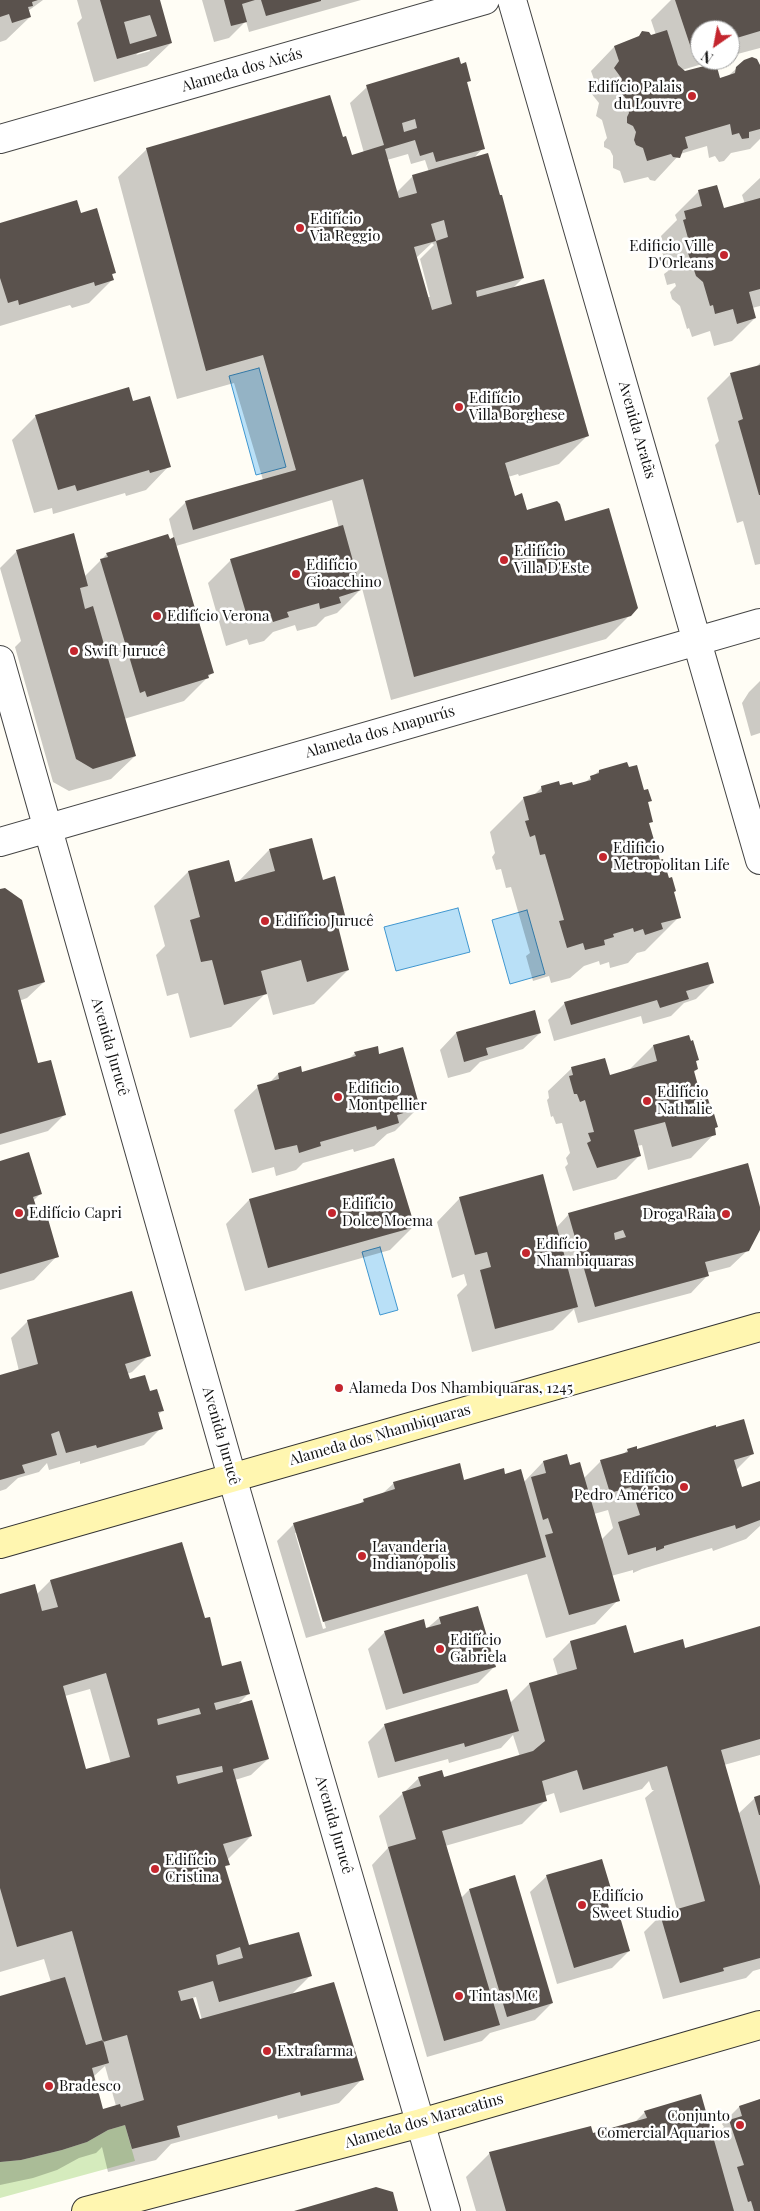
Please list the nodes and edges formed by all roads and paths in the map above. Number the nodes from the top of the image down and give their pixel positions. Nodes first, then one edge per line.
1 (484, 0) edge
2 (512, 0) edge
3 (0, 139) edge
4 (760, 622) edge
5 (697, 641) junction
6 (0, 660) edge
7 (48, 829) junction
8 (0, 842) edge
9 (760, 860) edge
10 (760, 1327) edge
11 (232, 1477) junction
12 (0, 1544) edge
13 (760, 2025) edge
14 (422, 2123) junction
15 (86, 2211) edge
16 (446, 2211) edge

1 - 3 street, Alameda dos Aicás
2 - 5 street, Avenida Aratãs
4 - 5 street, Alameda dos Anapurús
5 - 7 street, Alameda dos Anapurús
5 - 9 street, Avenida Aratãs
6 - 7 street, Avenida Jurucê
7 - 8 street, Alameda dos Anapurús
7 - 11 street, Avenida Jurucê
10 - 11 street, Alameda dos Nhambiquaras
11 - 12 street, Alameda dos Nhambiquaras
11 - 14 street, Avenida Jurucê
13 - 14 street, Alameda dos Maracatins
14 - 15 street, Alameda dos Maracatins
14 - 16 street, Avenida Jurucê

